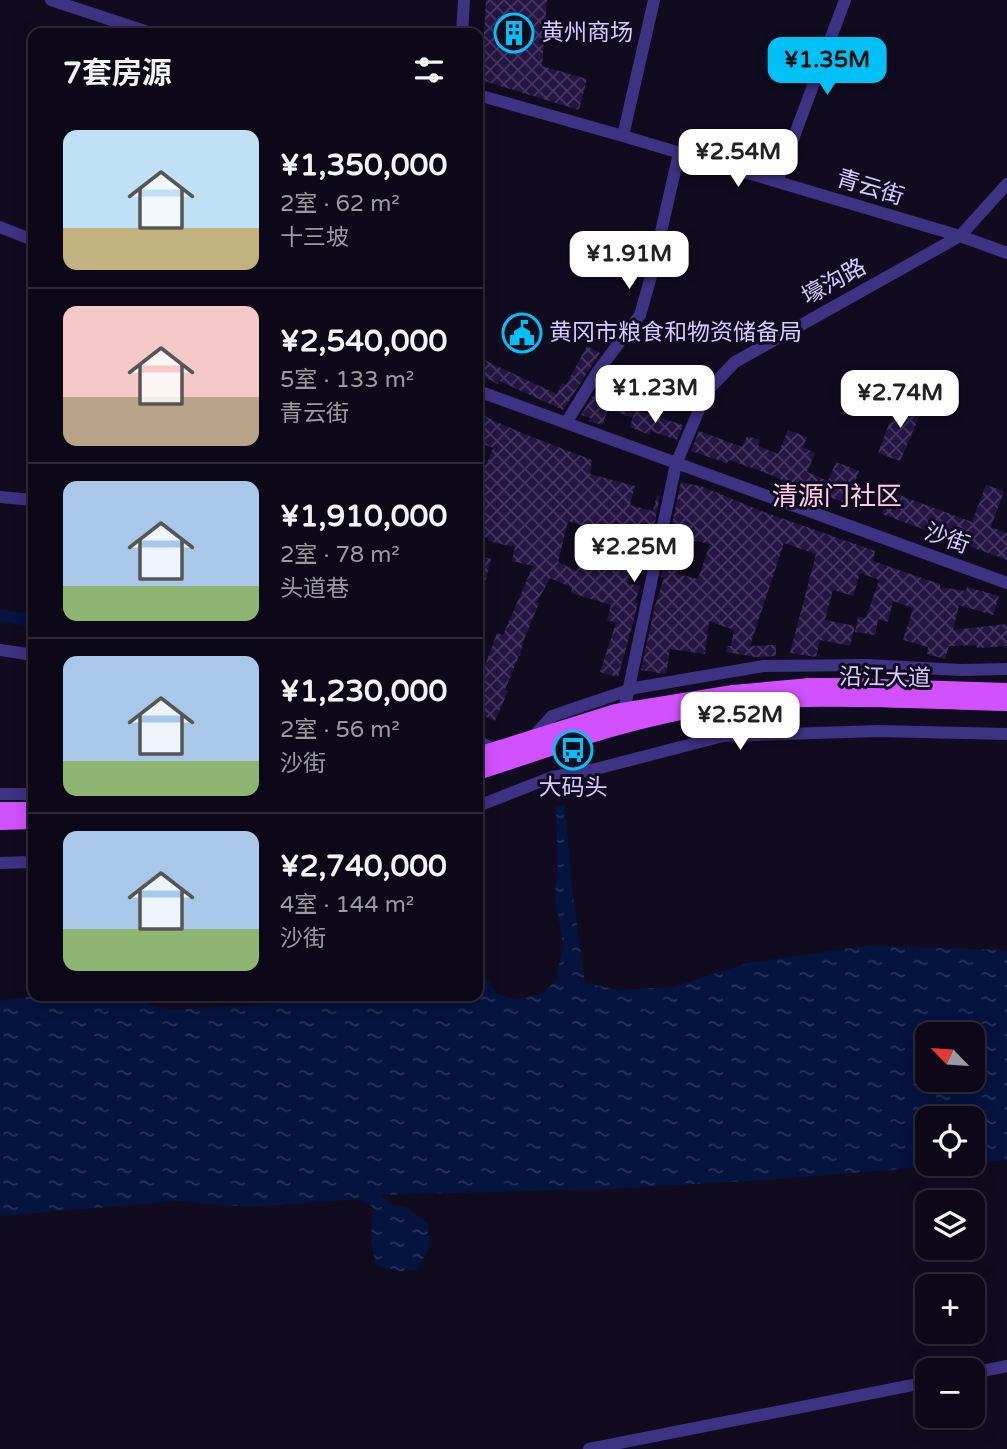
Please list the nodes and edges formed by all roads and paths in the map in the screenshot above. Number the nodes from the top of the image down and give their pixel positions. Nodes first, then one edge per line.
1 (51, 0) edge
2 (464, 0) edge
3 (654, 0) edge
4 (845, 0) edge
5 (136, 28) edge
6 (462, 28) edge
7 (483, 96) edge
8 (623, 136) junction
9 (679, 153) junction
10 (777, 182) junction
11 (1007, 184) edge
12 (0, 227) edge
13 (960, 236) junction
14 (28, 238) edge
15 (1007, 253) edge
16 (483, 393) edge
17 (566, 423) junction
18 (676, 464) junction
19 (0, 497) edge
20 (28, 500) edge
21 (1007, 583) edge
22 (0, 650) edge
23 (28, 654) edge
24 (1007, 669) edge
25 (628, 690) junction
26 (1007, 691) edge
27 (1007, 703) edge
28 (624, 711) junction
29 (1007, 734) edge
30 (532, 739) junction
31 (483, 744) edge
32 (495, 750) junction
33 (483, 754) edge
34 (483, 770) edge
35 (0, 794) edge
36 (28, 794) edge
37 (483, 804) edge
38 (0, 810) edge
39 (28, 810) edge
40 (28, 821) edge
41 (0, 822) edge
42 (28, 862) edge
43 (0, 863) edge
44 (1007, 1366) edge
45 (985, 1371) edge
46 (915, 1385) edge
47 (589, 1449) edge

1 - 5 street
2 - 6 street
3 - 8 street
4 - 10 street
7 - 8 street, 青云街
8 - 9 street, 青云街
9 - 10 street, 青云街
9 - 17 street
10 - 13 street, 青云街
11 - 13 street, 壕沟路
12 - 14 street
13 - 15 street, 青云街
13 - 18 street, 壕沟路
16 - 17 street, 沙街
17 - 18 street, 沙街
18 - 21 street, 沙街
18 - 25 street, 壕沟路
19 - 20 street
22 - 23 street
24 - 25 street
25 - 28 street, 壕沟路
25 - 30 street
26 - 28 main road, 沿江大道
27 - 34 main road, 沿江大道
28 - 30 main road, 沿江大道
29 - 37 street
30 - 32 main road, 沿江大道
31 - 32 street
32 - 33 main road, 沿江大道
35 - 36 street
38 - 39 main road
40 - 41 main road
42 - 43 street
44 - 45 street
46 - 47 street

